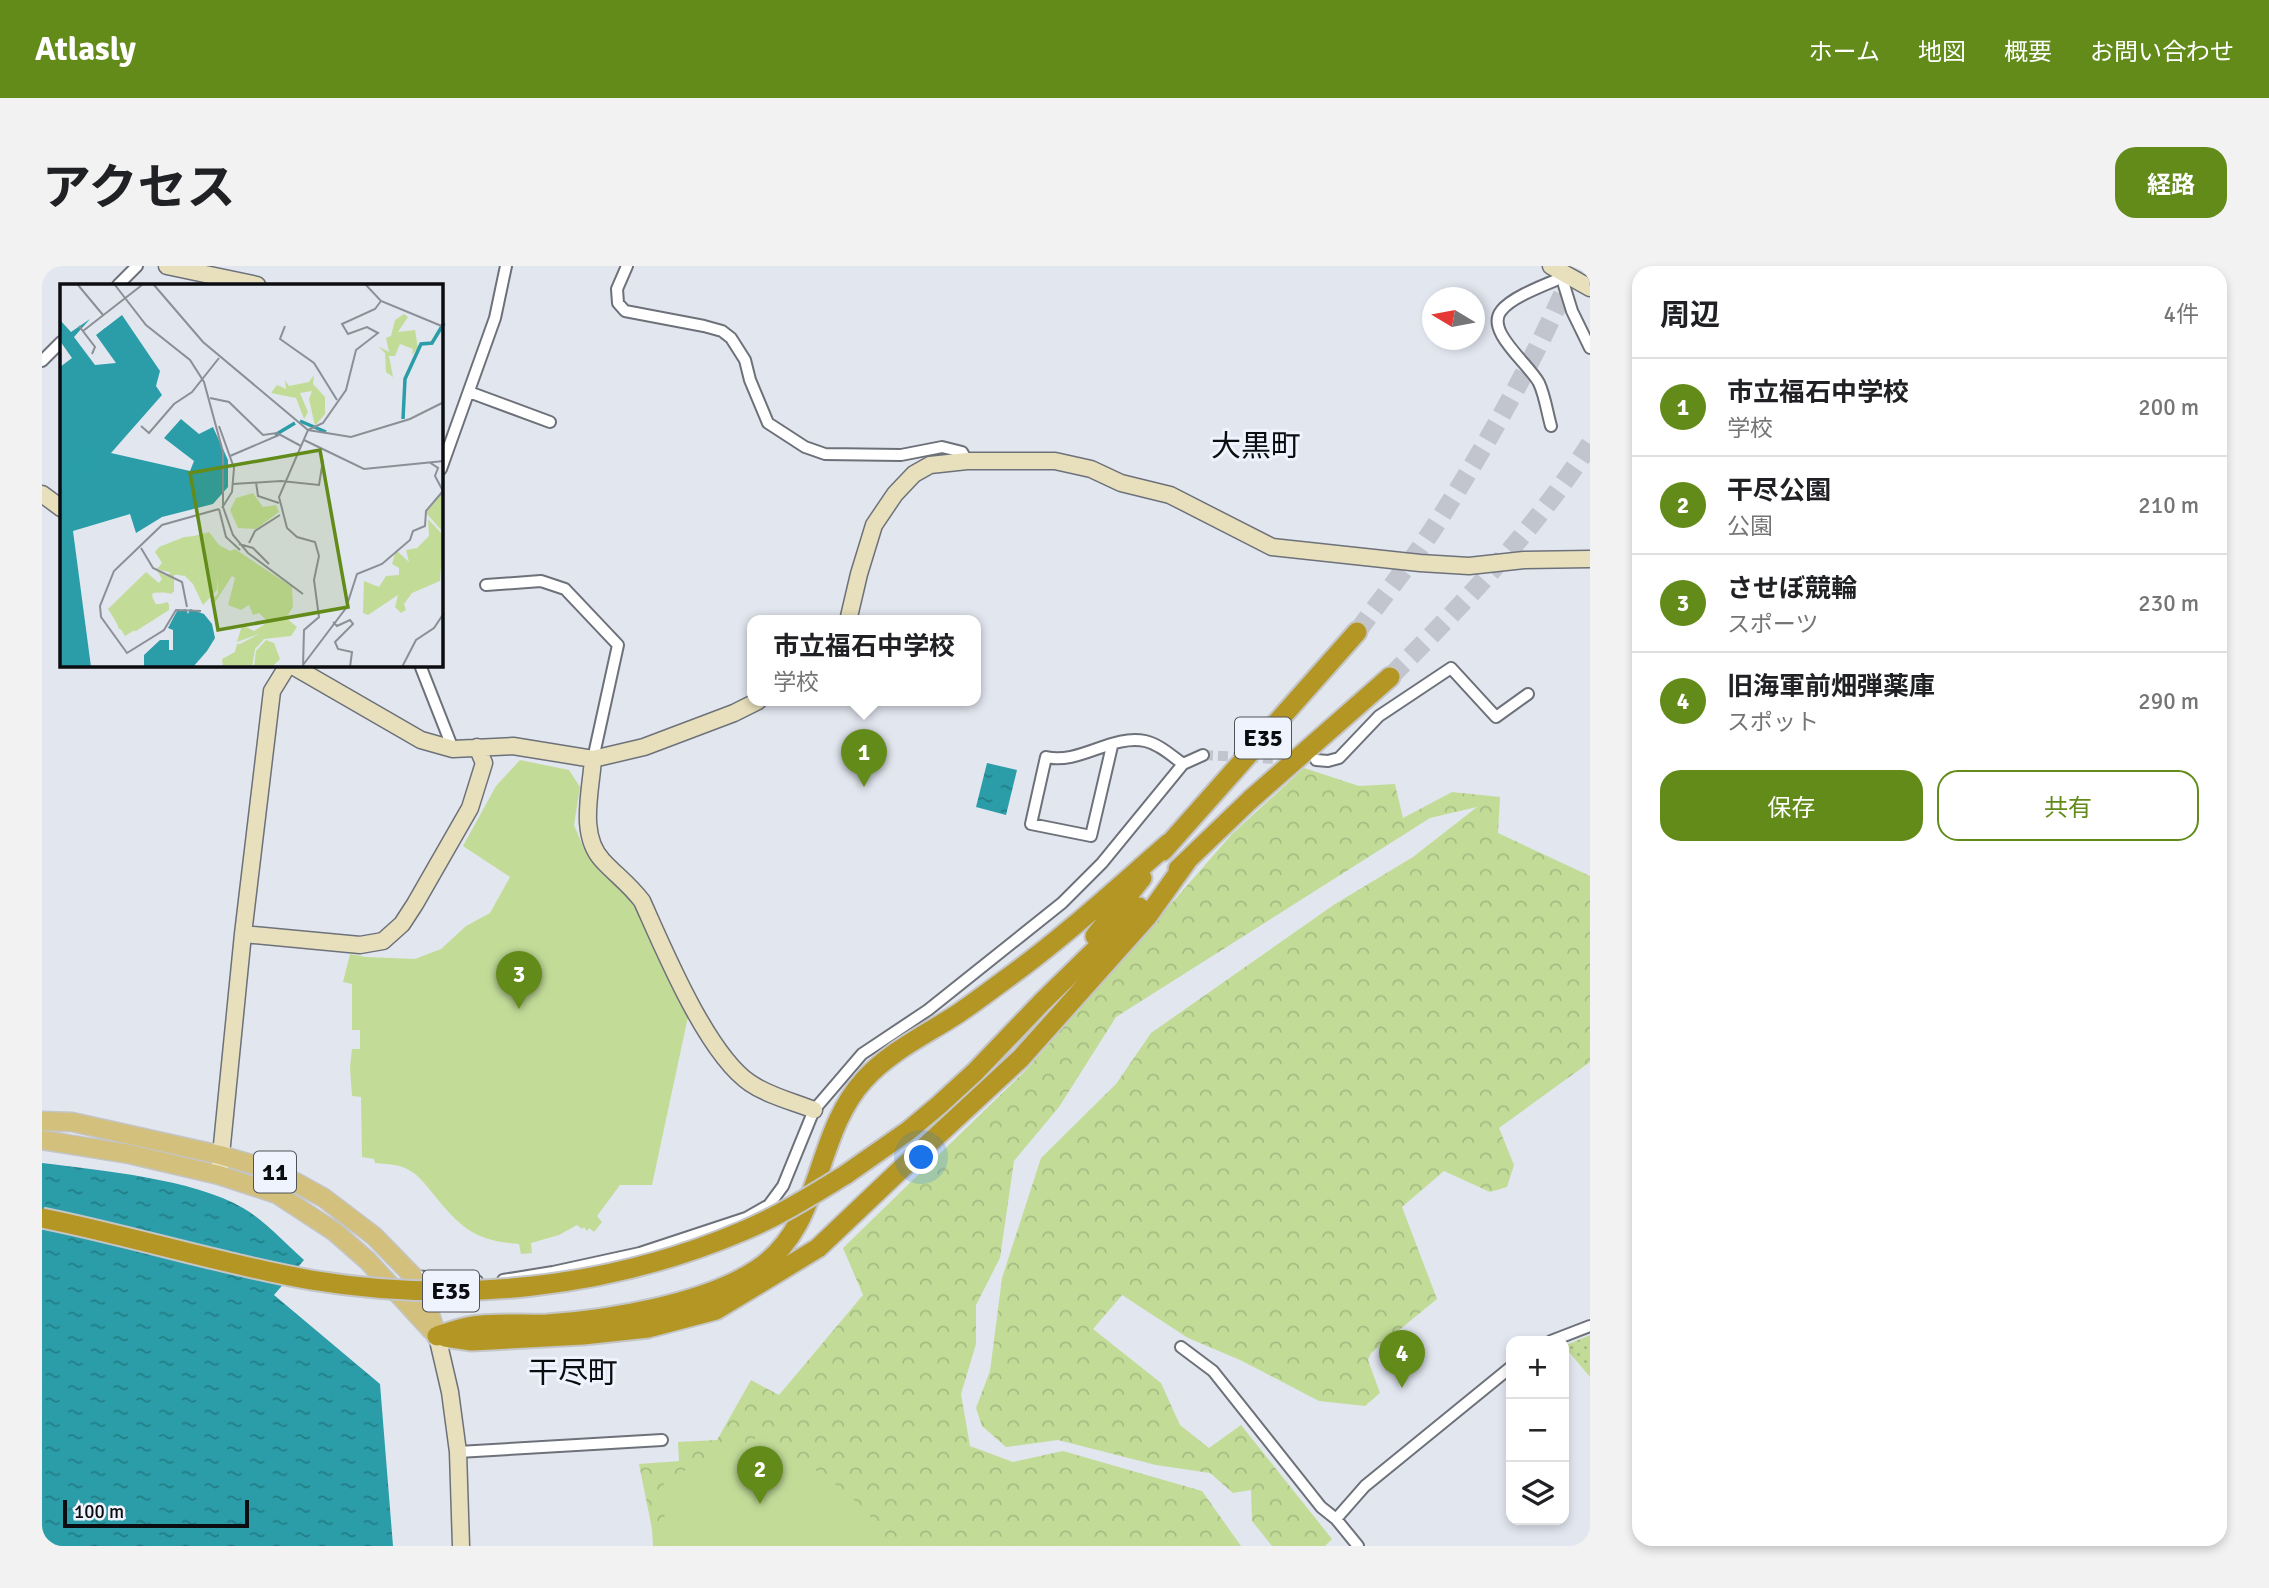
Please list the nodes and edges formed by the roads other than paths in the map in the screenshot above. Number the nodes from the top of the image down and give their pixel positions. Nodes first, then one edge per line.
1 (137, 266) edge
2 (167, 266) edge
3 (506, 266) edge
4 (627, 266) edge
5 (1551, 266) edge
6 (1568, 275) junction
7 (119, 284) edge
8 (252, 284) edge
9 (1590, 288) edge
10 (60, 343) edge
11 (1590, 348) edge
12 (42, 361) edge
13 (469, 392) junction
14 (550, 422) dead end
15 (1551, 426) dead end
16 (967, 461) junction
17 (443, 464) edge
18 (42, 494) edge
19 (60, 507) edge
20 (1590, 559) edge
21 (486, 585) dead end
22 (849, 615) edge
23 (1357, 632) tunnel mouth
24 (289, 667) edge
25 (293, 667) edge
26 (421, 667) edge
27 (1390, 677) tunnel mouth
28 (1528, 694) dead end
29 (748, 706) edge
30 (1112, 746) junction
31 (477, 747) junction
32 (453, 749) junction
33 (1203, 755) tunnel mouth
34 (593, 759) junction
35 (1316, 761) dead end
36 (1183, 764) junction
37 (1169, 843) junction
38 (1187, 861) junction
39 (243, 934) junction
40 (1042, 1002) junction
41 (814, 1110) junction
42 (42, 1121) edge
43 (42, 1140) edge
44 (220, 1155) junction
45 (219, 1175) junction
46 (42, 1218) edge
47 (413, 1276) junction
48 (1590, 1326) edge
49 (437, 1336) junction
50 (1564, 1336) edge
51 (1181, 1348) dead end
52 (1506, 1371) edge
53 (662, 1440) dead end
54 (458, 1452) junction
55 (1336, 1519) junction
56 (461, 1546) edge
57 (1358, 1546) edge

1 - 7 street
2 - 8 street
3 - 13 street
4 - 16 street
5 - 6 street
6 - 9 street
6 - 11 street
6 - 15 street
10 - 12 street
13 - 14 street
13 - 17 street
16 - 20 street
16 - 22 street
18 - 19 street
21 - 34 street
23 - 37 highway, E35
24 - 39 street
25 - 32 street
26 - 32 street
27 - 38 highway, E35
28 - 35 street
29 - 34 street
30 - 30 street
30 - 36 street
31 - 32 street
31 - 34 street
31 - 39 street
33 - 36 street
34 - 41 street
36 - 41 street
37 - 40 highway, E35
37 - 49 highway
38 - 40 highway, E35
38 - 49 highway
39 - 44 street
40 - 46 highway, E35, bridge
41 - 47 street
42 - 44 main road, 11
43 - 45 main road, 11
44 - 45 street
44 - 47 main road, 11
45 - 49 main road, 11
47 - 49 main road, 11
48 - 50 street
49 - 54 street
51 - 55 street
52 - 55 street
53 - 54 street
54 - 56 street
55 - 57 street

